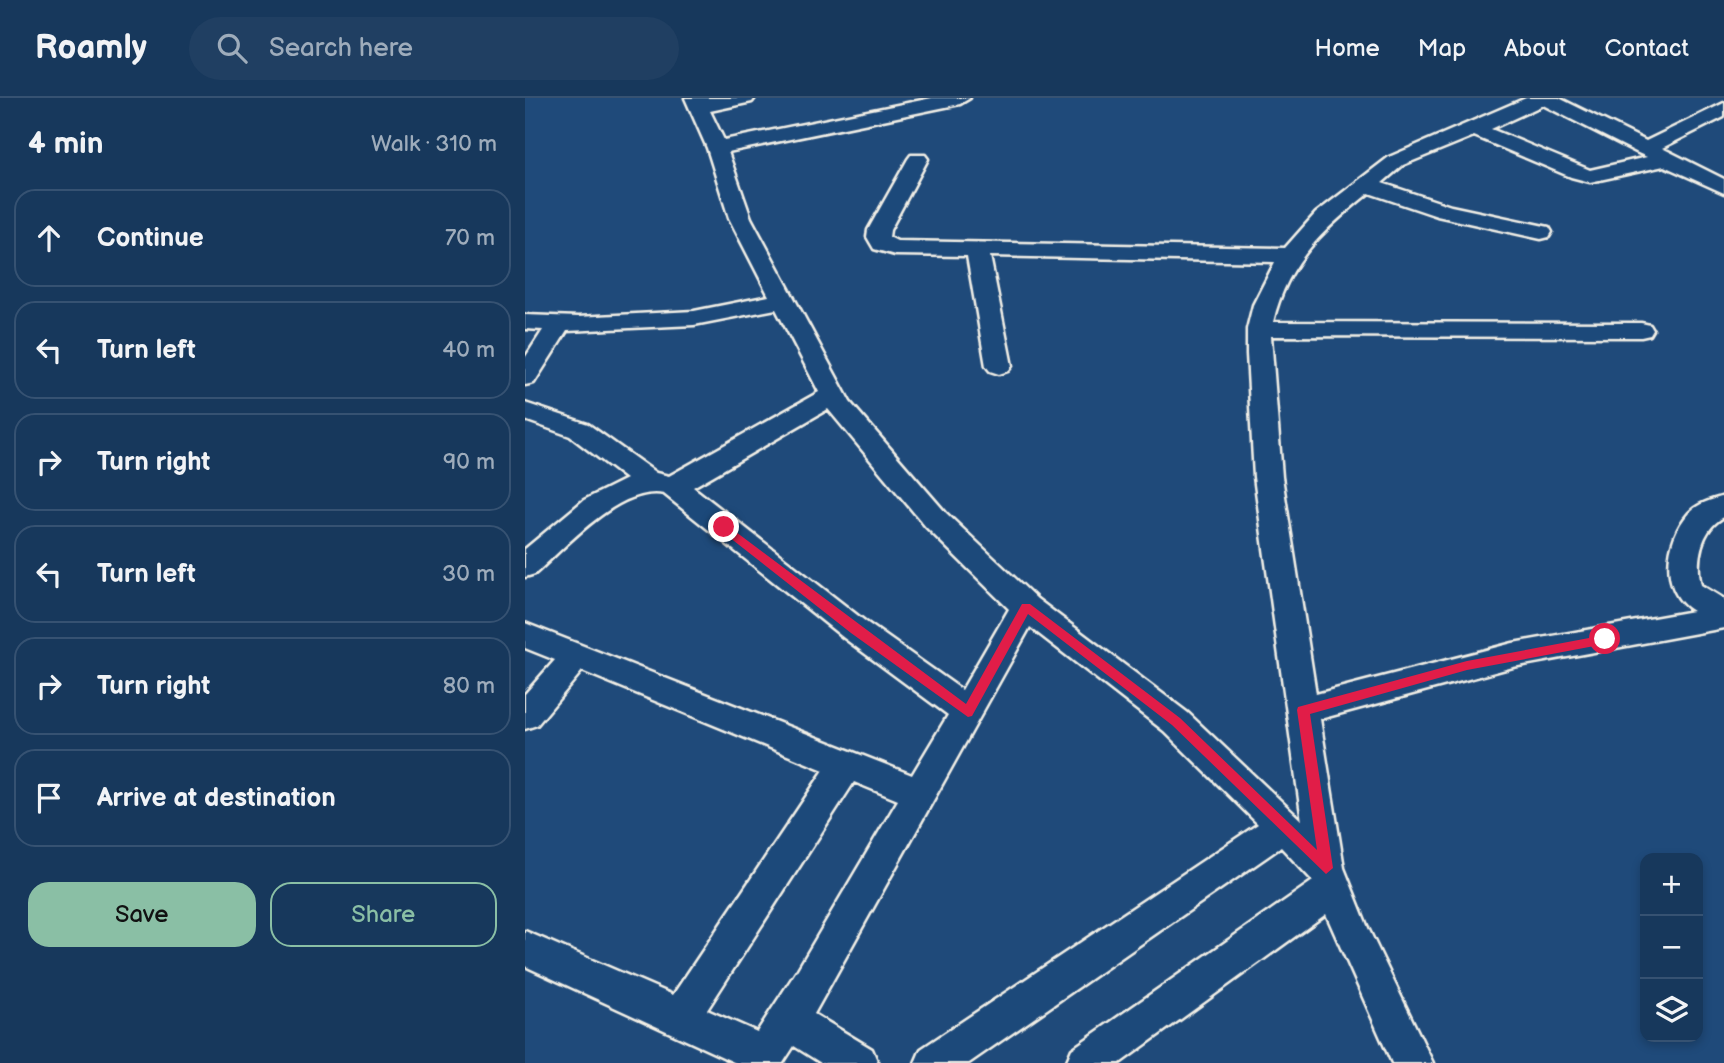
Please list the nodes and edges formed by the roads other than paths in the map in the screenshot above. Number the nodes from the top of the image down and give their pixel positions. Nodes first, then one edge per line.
1 (744, 98) edge
2 (960, 98) edge
3 (1543, 98) edge
4 (697, 103) edge
5 (1724, 108) edge
6 (1474, 130) junction
7 (717, 148) junction
8 (1645, 149) junction
9 (918, 159) dead end
10 (1666, 159) junction
11 (1364, 184) junction
12 (1724, 187) edge
13 (1541, 232) dead end
14 (977, 249) junction
15 (1291, 255) junction
16 (783, 300) junction
17 (525, 322) edge
18 (560, 323) junction
19 (1259, 328) junction
20 (1641, 330) dead end
21 (999, 366) dead end
22 (525, 376) edge
23 (834, 395) junction
24 (525, 411) edge
25 (661, 484) junction
26 (1724, 506) edge
27 (525, 566) edge
28 (1026, 607) junction
29 (1724, 615) edge
30 (525, 635) edge
31 (577, 656) junction
32 (1303, 710) junction
33 (968, 712) junction
34 (525, 716) edge
35 (847, 764) junction
36 (921, 794) junction
37 (1283, 827) junction
38 (1330, 878) junction
39 (525, 948) edge
40 (680, 1018) junction
41 (787, 1020) junction
42 (762, 1060) edge
43 (1409, 1061) edge
44 (858, 1063) edge
45 (935, 1063) edge
46 (1086, 1063) edge

1 - 4 street
2 - 7 street
3 - 6 street
3 - 8 street
4 - 7 street
5 - 8 street
6 - 10 street
6 - 11 street
7 - 16 street
8 - 10 street
9 - 14 street
10 - 12 street
11 - 13 street
11 - 15 street
14 - 15 street
14 - 21 street
15 - 19 street
16 - 18 street
16 - 23 street
17 - 18 street
18 - 22 street
19 - 20 street
19 - 32 street
23 - 25 street
23 - 28 street
24 - 25 street
25 - 27 street
25 - 33 street
26 - 29 street
28 - 33 street
28 - 37 street
29 - 32 street
30 - 31 street
31 - 34 street
31 - 35 street
32 - 38 street
33 - 36 street
35 - 36 street
35 - 40 street
36 - 41 street
37 - 38 street
37 - 45 street
38 - 43 street
38 - 46 street
39 - 40 street
40 - 42 street
41 - 42 street
41 - 44 street

